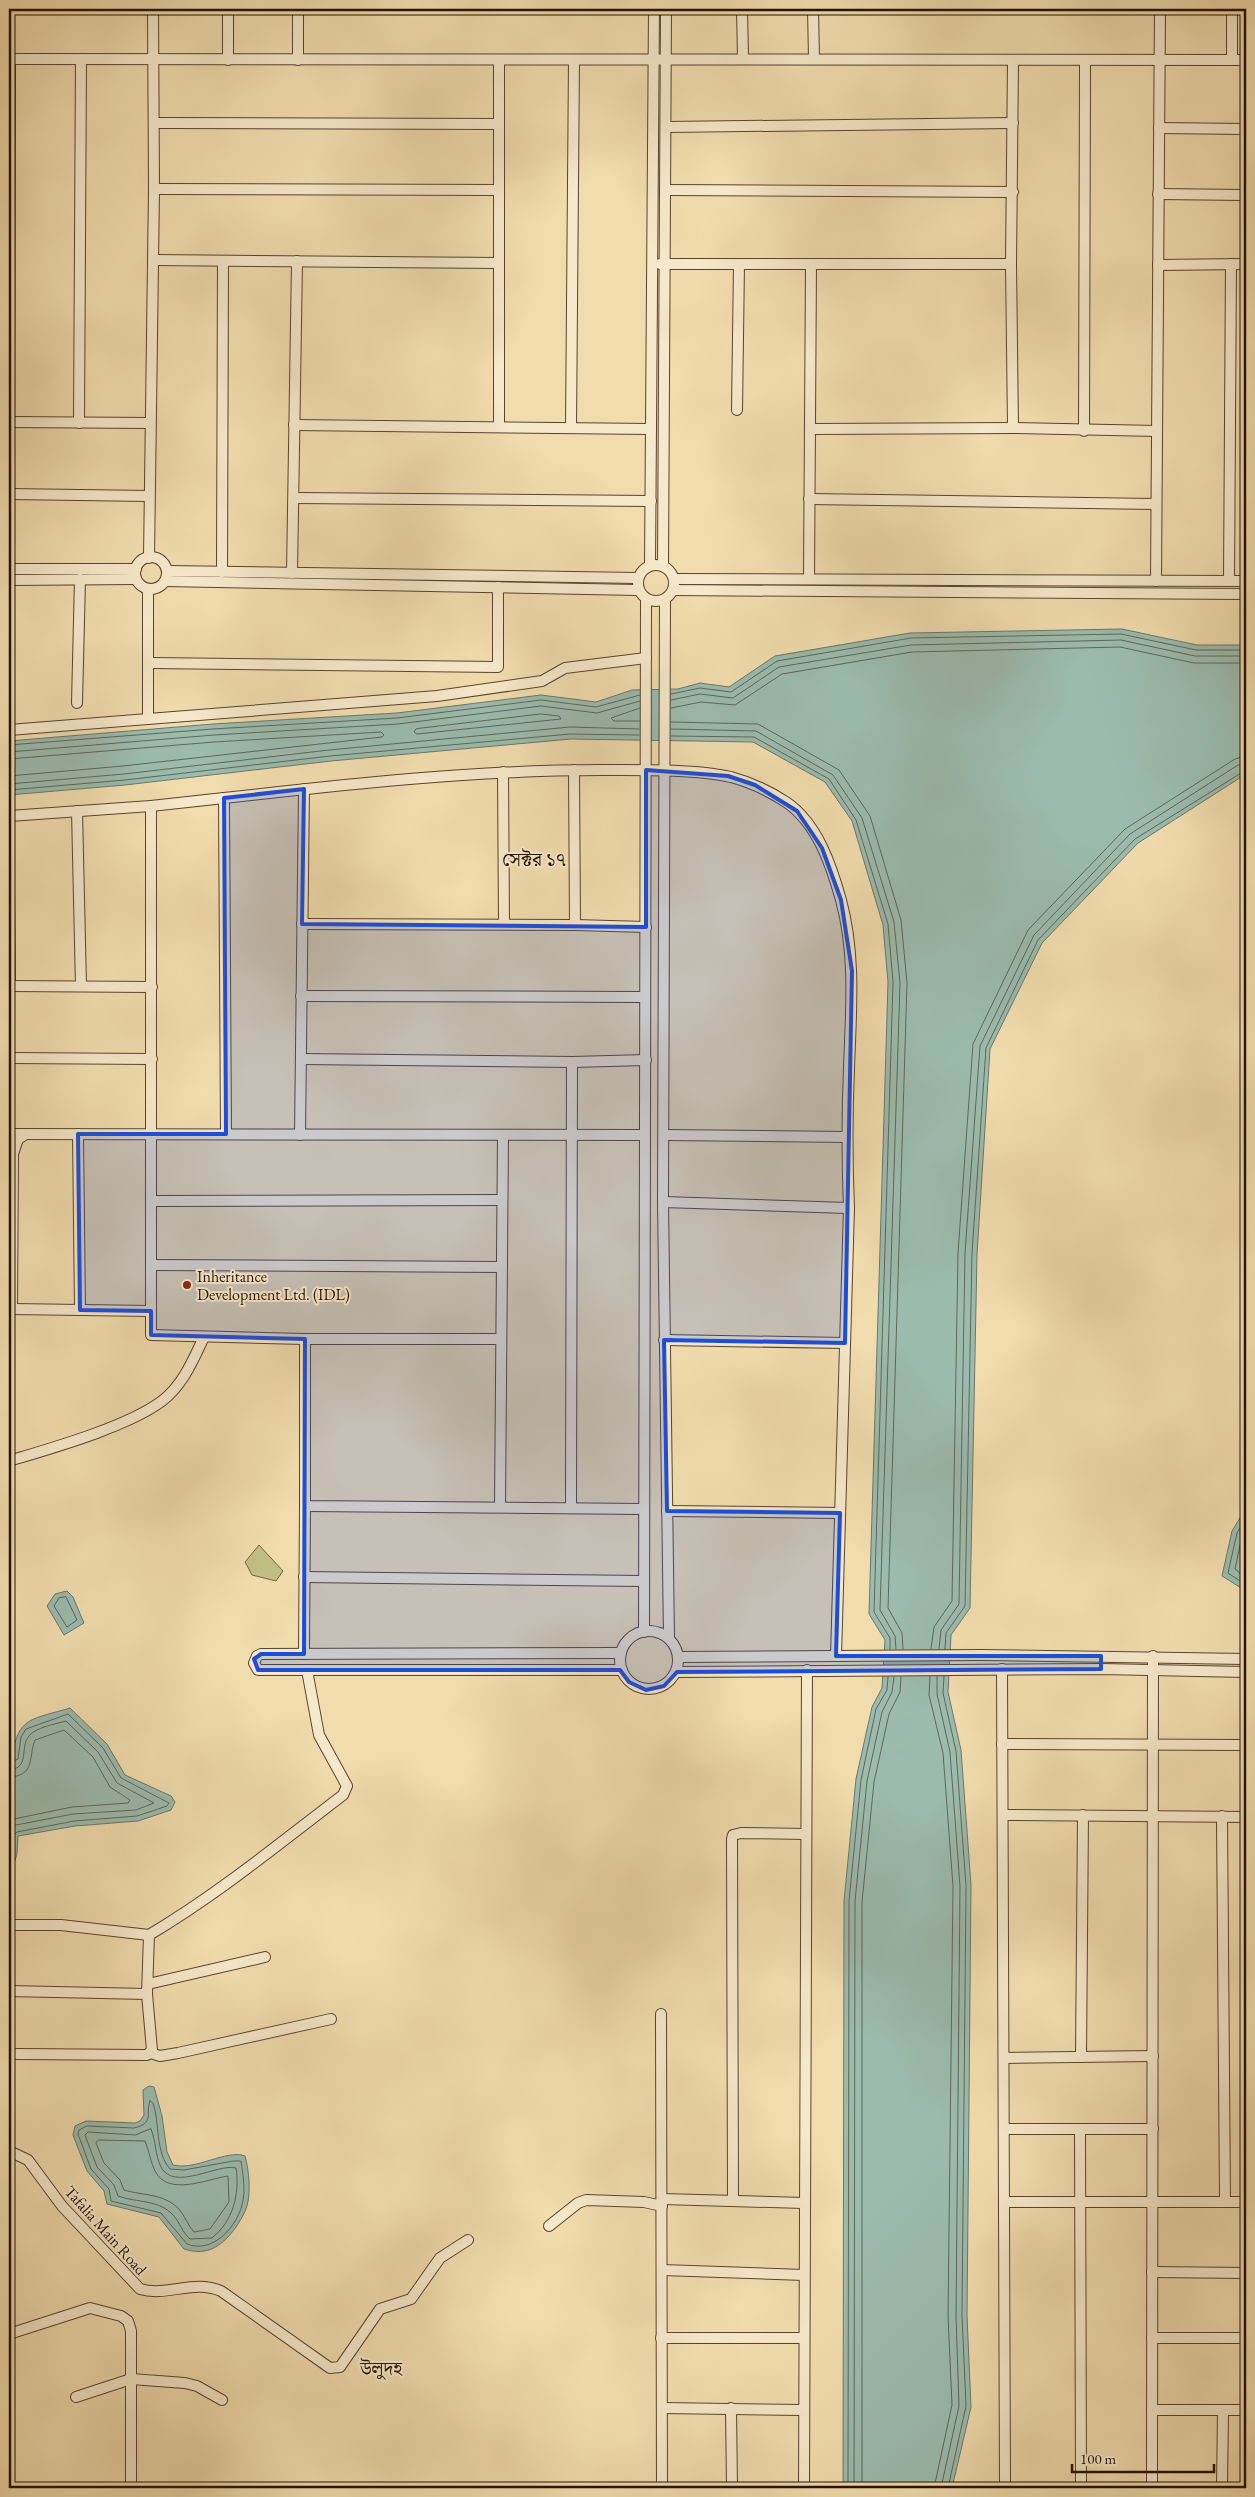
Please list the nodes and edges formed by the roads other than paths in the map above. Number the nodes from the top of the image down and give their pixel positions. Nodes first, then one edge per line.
1 (153, 9) edge
2 (228, 9) edge
3 (298, 9) edge
4 (654, 9) edge
5 (666, 9) edge
6 (742, 9) edge
7 (813, 9) edge
8 (1160, 9) edge
9 (1232, 9) edge
10 (9, 59) edge
11 (666, 59) junction
12 (743, 59) junction
13 (814, 59) junction
14 (81, 60) junction
15 (154, 60) junction
16 (228, 60) junction
17 (298, 60) junction
18 (500, 60) junction
19 (574, 60) junction
20 (652, 60) junction
21 (1013, 60) junction
22 (1085, 60) junction
23 (1159, 60) junction
24 (1232, 60) junction
25 (1246, 60) edge
26 (154, 123) junction
27 (1013, 123) junction
28 (499, 124) junction
29 (666, 127) junction
30 (1159, 128) junction
31 (1246, 129) edge
32 (154, 189) junction
33 (499, 190) junction
34 (666, 190) junction
35 (1013, 192) junction
36 (1158, 194) junction
37 (1246, 195) edge
38 (153, 260) junction
39 (224, 261) junction
40 (297, 261) junction
41 (499, 262) junction
42 (666, 263) junction
43 (653, 264) junction
44 (739, 264) junction
45 (1012, 264) junction
46 (1231, 264) junction
47 (1246, 264) edge
48 (811, 265) junction
49 (1158, 265) junction
50 (738, 410) dead end
51 (9, 422) edge
52 (79, 423) junction
53 (150, 423) junction
54 (294, 425) junction
55 (499, 427) junction
56 (571, 428) junction
57 (1013, 428) junction
58 (650, 429) junction
59 (811, 429) junction
60 (1084, 430) junction
61 (1157, 431) junction
62 (9, 494) edge
63 (149, 496) junction
64 (294, 498) junction
65 (809, 499) junction
66 (651, 500) junction
67 (1156, 504) junction
68 (149, 558) junction
69 (650, 565) junction
70 (663, 566) junction
71 (9, 569) edge
72 (222, 572) junction
73 (292, 573) junction
74 (136, 574) junction
75 (166, 576) junction
76 (638, 578) junction
77 (80, 579) junction
78 (674, 579) junction
79 (9, 580) edge
80 (808, 580) junction
81 (1156, 581) junction
82 (1229, 581) junction
83 (1246, 581) edge
84 (498, 587) junction
85 (148, 589) junction
86 (638, 590) junction
87 (673, 590) junction
88 (1246, 594) edge
89 (646, 599) junction
90 (665, 599) junction
91 (646, 658) junction
92 (150, 663) junction
93 (77, 703) dead end
94 (148, 719) junction
95 (9, 730) edge
96 (646, 768) junction
97 (664, 768) junction
98 (574, 770) junction
99 (503, 772) junction
100 (304, 789) junction
101 (224, 798) junction
102 (151, 806) junction
103 (77, 811) junction
104 (9, 816) edge
105 (9, 888) edge
106 (302, 924) junction
107 (504, 924) junction
108 (575, 925) junction
109 (646, 927) junction
110 (9, 986) edge
111 (81, 986) junction
112 (152, 987) junction
113 (302, 996) junction
114 (645, 997) junction
115 (9, 1058) edge
116 (152, 1059) junction
117 (301, 1059) junction
118 (646, 1060) junction
119 (572, 1062) junction
120 (9, 1134) edge
121 (26, 1134) junction
122 (78, 1134) junction
123 (152, 1134) junction
124 (226, 1134) junction
125 (300, 1135) junction
126 (503, 1135) junction
127 (572, 1135) junction
128 (645, 1135) junction
129 (664, 1135) junction
130 (846, 1137) junction
131 (502, 1200) junction
132 (152, 1201) junction
133 (663, 1202) junction
134 (849, 1208) junction
135 (151, 1265) junction
136 (502, 1267) junction
137 (10, 1310) edge
138 (80, 1310) junction
139 (151, 1311) junction
140 (204, 1337) junction
141 (305, 1339) junction
142 (501, 1339) junction
143 (664, 1340) junction
144 (845, 1343) junction
145 (9, 1461) edge
146 (305, 1506) junction
147 (500, 1507) junction
148 (571, 1508) junction
149 (644, 1509) junction
150 (667, 1511) junction
151 (840, 1513) junction
152 (304, 1577) junction
153 (644, 1582) junction
154 (644, 1632) junction
155 (668, 1638) junction
156 (621, 1653) junction
157 (304, 1654) junction
158 (836, 1656) junction
159 (1102, 1656) junction
160 (1153, 1656) junction
161 (679, 1657) junction
162 (1246, 1659) edge
163 (1002, 1669) junction
164 (1101, 1669) junction
165 (1153, 1669) junction
166 (307, 1670) junction
167 (622, 1670) junction
168 (807, 1670) junction
169 (677, 1672) junction
170 (1246, 1672) edge
171 (1002, 1744) junction
172 (1153, 1745) junction
173 (1246, 1745) edge
174 (1003, 1815) junction
175 (1083, 1815) junction
176 (1153, 1815) junction
177 (1222, 1816) junction
178 (1246, 1817) edge
179 (806, 1834) junction
180 (9, 1925) edge
181 (149, 1935) junction
182 (265, 1957) dead end
183 (148, 1989) junction
184 (9, 1991) edge
185 (661, 2014) dead end
186 (331, 2019) dead end
187 (150, 2053) junction
188 (17, 2054) dead end
189 (1153, 2056) junction
190 (1081, 2057) junction
191 (1004, 2058) junction
192 (1004, 2129) junction
193 (1153, 2129) junction
194 (1080, 2130) junction
195 (9, 2151) edge
196 (734, 2200) junction
197 (662, 2202) junction
198 (1004, 2202) junction
199 (1080, 2202) junction
200 (1152, 2202) junction
201 (1225, 2202) junction
202 (1246, 2202) edge
203 (804, 2203) junction
204 (549, 2226) dead end
205 (468, 2240) dead end
206 (662, 2270) junction
207 (1152, 2272) junction
208 (1246, 2272) edge
209 (804, 2275) junction
210 (9, 2334) edge
211 (661, 2338) junction
212 (804, 2338) junction
213 (1152, 2338) junction
214 (1246, 2338) edge
215 (132, 2379) junction
216 (76, 2397) dead end
217 (222, 2400) dead end
218 (662, 2408) junction
219 (731, 2408) junction
220 (803, 2410) junction
221 (1152, 2410) junction
222 (1223, 2410) junction
223 (1246, 2410) edge
224 (131, 2488) edge
225 (662, 2488) edge
226 (732, 2488) edge
227 (804, 2488) edge
228 (1005, 2488) edge
229 (1080, 2488) edge
230 (1152, 2488) edge
231 (1222, 2488) edge

1 - 15 street
2 - 16 street
3 - 17 street
4 - 20 street
5 - 11 street
6 - 12 street
7 - 13 street
8 - 23 street
9 - 24 street
10 - 14 street
10 - 51 street
11 - 12 street
11 - 20 street
11 - 29 street
12 - 13 street
13 - 21 street
14 - 15 street
14 - 52 street
15 - 16 street
15 - 26 street
16 - 17 street
17 - 18 street
18 - 19 street
18 - 28 street
19 - 20 street
19 - 56 street
20 - 43 street
21 - 22 street
21 - 27 street
22 - 23 street
22 - 60 street
23 - 24 street
23 - 30 street
24 - 25 street
26 - 28 street
26 - 32 street
27 - 29 street
27 - 35 street
28 - 33 street
29 - 34 street
30 - 31 street
30 - 36 street
32 - 33 street
32 - 38 street
33 - 41 street
34 - 35 street
34 - 42 street
35 - 45 street
36 - 37 street
36 - 49 street
38 - 39 street
38 - 53 street
39 - 40 street
39 - 72 street
40 - 41 street
40 - 54 street
41 - 55 street
42 - 43 street
42 - 44 street
42 - 70 street
43 - 58 street
44 - 48 street
44 - 50 street
45 - 48 street
45 - 57 street
46 - 47 street
46 - 49 street
46 - 82 street
48 - 59 street
49 - 61 street
51 - 52 street
52 - 53 street
53 - 63 street
54 - 55 street
54 - 64 street
55 - 56 street
56 - 58 street
57 - 59 street
57 - 60 street
58 - 66 street
59 - 65 street
60 - 61 street
61 - 67 street
62 - 63 street
63 - 68 street
64 - 66 street
64 - 73 street
65 - 67 street
65 - 80 street
66 - 69 street
67 - 81 street
68 - 74 street
68 - 75 street
69 - 70 street
69 - 76 street
70 - 78 street
71 - 74 street
72 - 73 street
72 - 75 street
73 - 76 street
74 - 77 street
74 - 85 street
75 - 84 street
75 - 85 street
76 - 86 street
77 - 79 street
77 - 93 street
78 - 80 street
78 - 87 street
80 - 81 street
81 - 82 street
82 - 83 street
84 - 86 street
84 - 92 street
85 - 92 street
86 - 89 street
87 - 88 street
87 - 90 street
89 - 90 street
89 - 91 street
90 - 97 street
91 - 94 street
91 - 96 street
92 - 94 street
94 - 95 street
96 - 97 street
96 - 98 street
96 - 109 street
97 - 129 street
97 - 130 street
98 - 99 street
98 - 108 street
99 - 100 street
99 - 107 street
100 - 101 street
100 - 106 street
101 - 102 street
101 - 124 street
102 - 103 street
102 - 112 street
103 - 104 street
103 - 111 street
105 - 110 street
106 - 107 street
106 - 113 street
107 - 108 street
108 - 109 street
109 - 114 street
110 - 111 street
111 - 112 street
112 - 116 street
113 - 114 street
113 - 117 street
114 - 118 street
115 - 116 street
116 - 123 street
117 - 119 street
117 - 125 street
118 - 119 street
118 - 128 street
119 - 127 street
120 - 121 street
121 - 122 street
121 - 137 street
122 - 123 street
122 - 138 street
123 - 124 street
123 - 132 street
124 - 125 street
125 - 126 street
126 - 127 street
126 - 131 street
127 - 128 street
127 - 148 street
128 - 149 street
129 - 130 street
129 - 133 street
130 - 134 street
131 - 132 street
131 - 136 street
132 - 135 street
133 - 134 street
133 - 143 street
134 - 144 street
135 - 136 street
135 - 139 street
136 - 142 street
137 - 138 street
138 - 139 street
139 - 140 street
140 - 141 street
140 - 145 street
141 - 142 street
141 - 146 street
142 - 147 street
143 - 144 street
143 - 150 street
144 - 151 street
146 - 147 street
146 - 152 street
147 - 148 street
148 - 149 street
149 - 153 street
150 - 151 street
150 - 155 street
151 - 158 street
152 - 153 street
152 - 157 street
153 - 154 street
154 - 155 street
154 - 156 street
155 - 161 street
156 - 157 street
156 - 167 street
157 - 166 street
158 - 159 street
158 - 161 street
159 - 160 street
159 - 164 street
160 - 162 street
160 - 165 street
161 - 169 street
163 - 164 street
163 - 168 street
163 - 171 street
164 - 165 street
165 - 170 street
165 - 172 street
166 - 167 street
166 - 181 street
167 - 169 street
168 - 169 street
168 - 179 street
171 - 172 street
171 - 174 street
172 - 173 street
172 - 176 street
174 - 175 street
174 - 191 street
175 - 176 street
175 - 190 street
176 - 177 street
176 - 189 street
177 - 178 street
177 - 201 street
179 - 196 street
179 - 203 street
180 - 181 street
181 - 183 street
182 - 183 street
183 - 184 street
183 - 187 street
185 - 197 street
186 - 187 street
187 - 188 street
189 - 190 street
189 - 193 street
190 - 191 street
191 - 192 street
192 - 194 street
192 - 198 street
193 - 194 street
193 - 200 street
194 - 199 street
195 - 205 street, Tafalia Main Road
196 - 197 street
196 - 203 street
197 - 204 street
197 - 206 street
198 - 199 street
198 - 228 street
199 - 200 street
199 - 229 street
200 - 201 street
200 - 207 street
201 - 202 street
203 - 209 street
206 - 209 street
206 - 211 street
207 - 208 street
207 - 213 street
209 - 212 street
210 - 215 street
211 - 212 street
211 - 218 street
212 - 220 street
213 - 214 street
213 - 221 street
215 - 216 street
215 - 217 street
215 - 224 street
218 - 219 street
218 - 225 street
219 - 220 street
219 - 226 street
220 - 227 street
221 - 222 street
221 - 230 street
222 - 223 street
222 - 231 street

